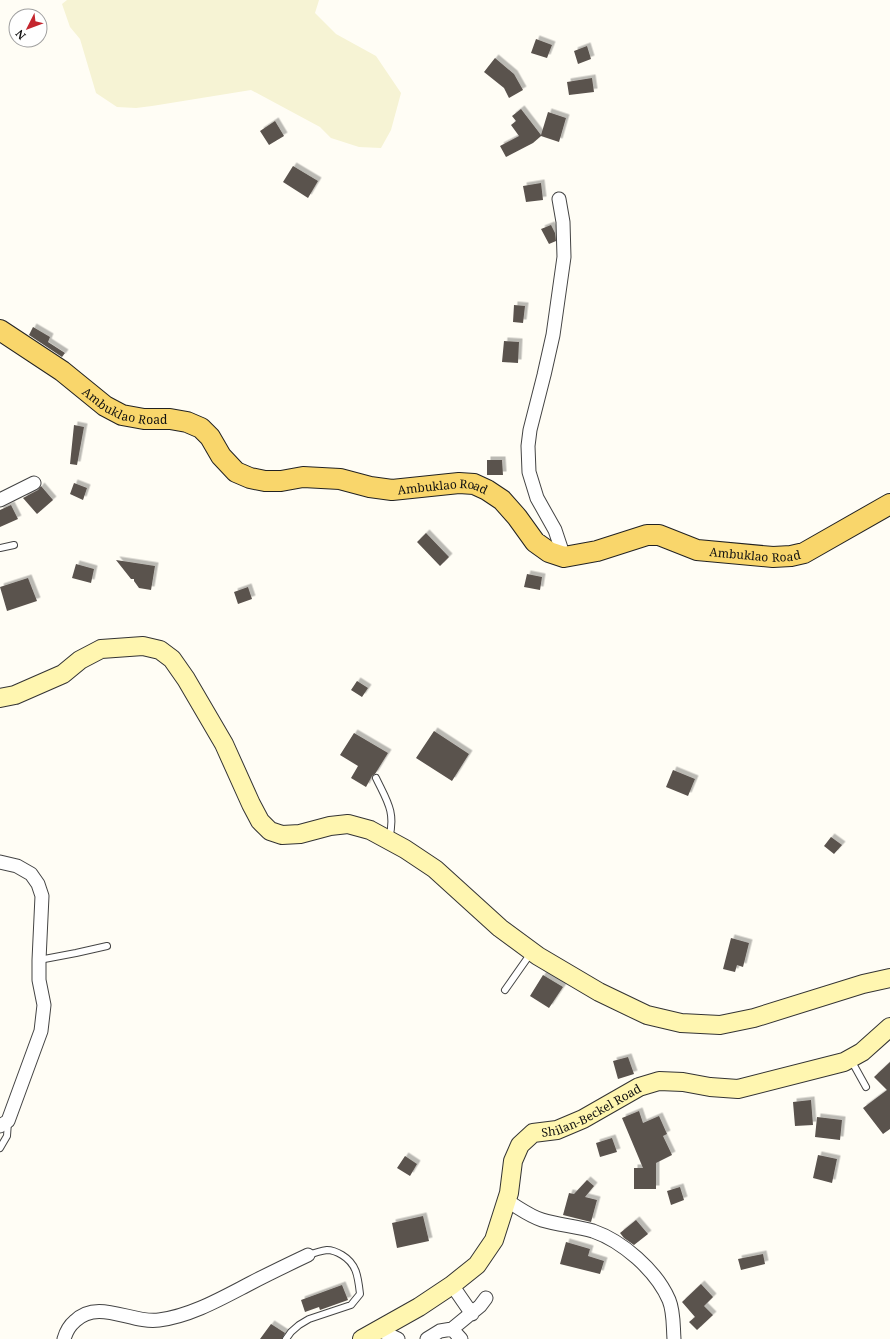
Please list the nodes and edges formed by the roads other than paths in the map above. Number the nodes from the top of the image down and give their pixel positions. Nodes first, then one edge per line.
1 (559, 198) dead end
2 (0, 330) edge
3 (34, 483) dead end
4 (0, 500) edge
5 (890, 504) edge
6 (14, 545) dead end
7 (0, 548) edge
8 (564, 557) junction
9 (0, 698) edge
10 (376, 778) dead end
11 (388, 840) junction
12 (0, 862) edge
13 (107, 946) dead end
14 (532, 952) junction
15 (39, 960) junction
16 (890, 978) edge
17 (505, 990) dead end
18 (890, 1027) edge
19 (850, 1059) junction
20 (866, 1087) dead end
21 (4, 1124) edge
22 (0, 1148) edge
23 (507, 1200) junction
24 (308, 1255) joint
25 (452, 1285) junction
26 (486, 1298) dead end
27 (472, 1314) junction
28 (452, 1329) junction
29 (379, 1330) junction
30 (64, 1339) edge
31 (286, 1339) edge
32 (362, 1339) edge
33 (398, 1339) edge
34 (427, 1339) edge
35 (460, 1339) edge
36 (674, 1339) edge

1 - 8 street
2 - 8 main road, Ambuklao Road
3 - 4 street
5 - 8 main road, Ambuklao Road
6 - 7 lane
9 - 11 street
10 - 11 lane
11 - 14 street
12 - 15 street
13 - 15 lane
14 - 16 street
14 - 17 lane
15 - 21 street
18 - 19 street, Shilan-Beckel Road
19 - 20 lane
19 - 23 street, Shilan-Beckel Road
21 - 22 lane
23 - 25 street, Shilan-Beckel Road
23 - 36 street
24 - 30 street
24 - 31 lane
25 - 27 street
25 - 29 street, Shilan-Beckel Road
26 - 27 street
27 - 28 street
28 - 34 street
28 - 35 street
29 - 32 street, Shilan-Beckel Road
29 - 33 street

